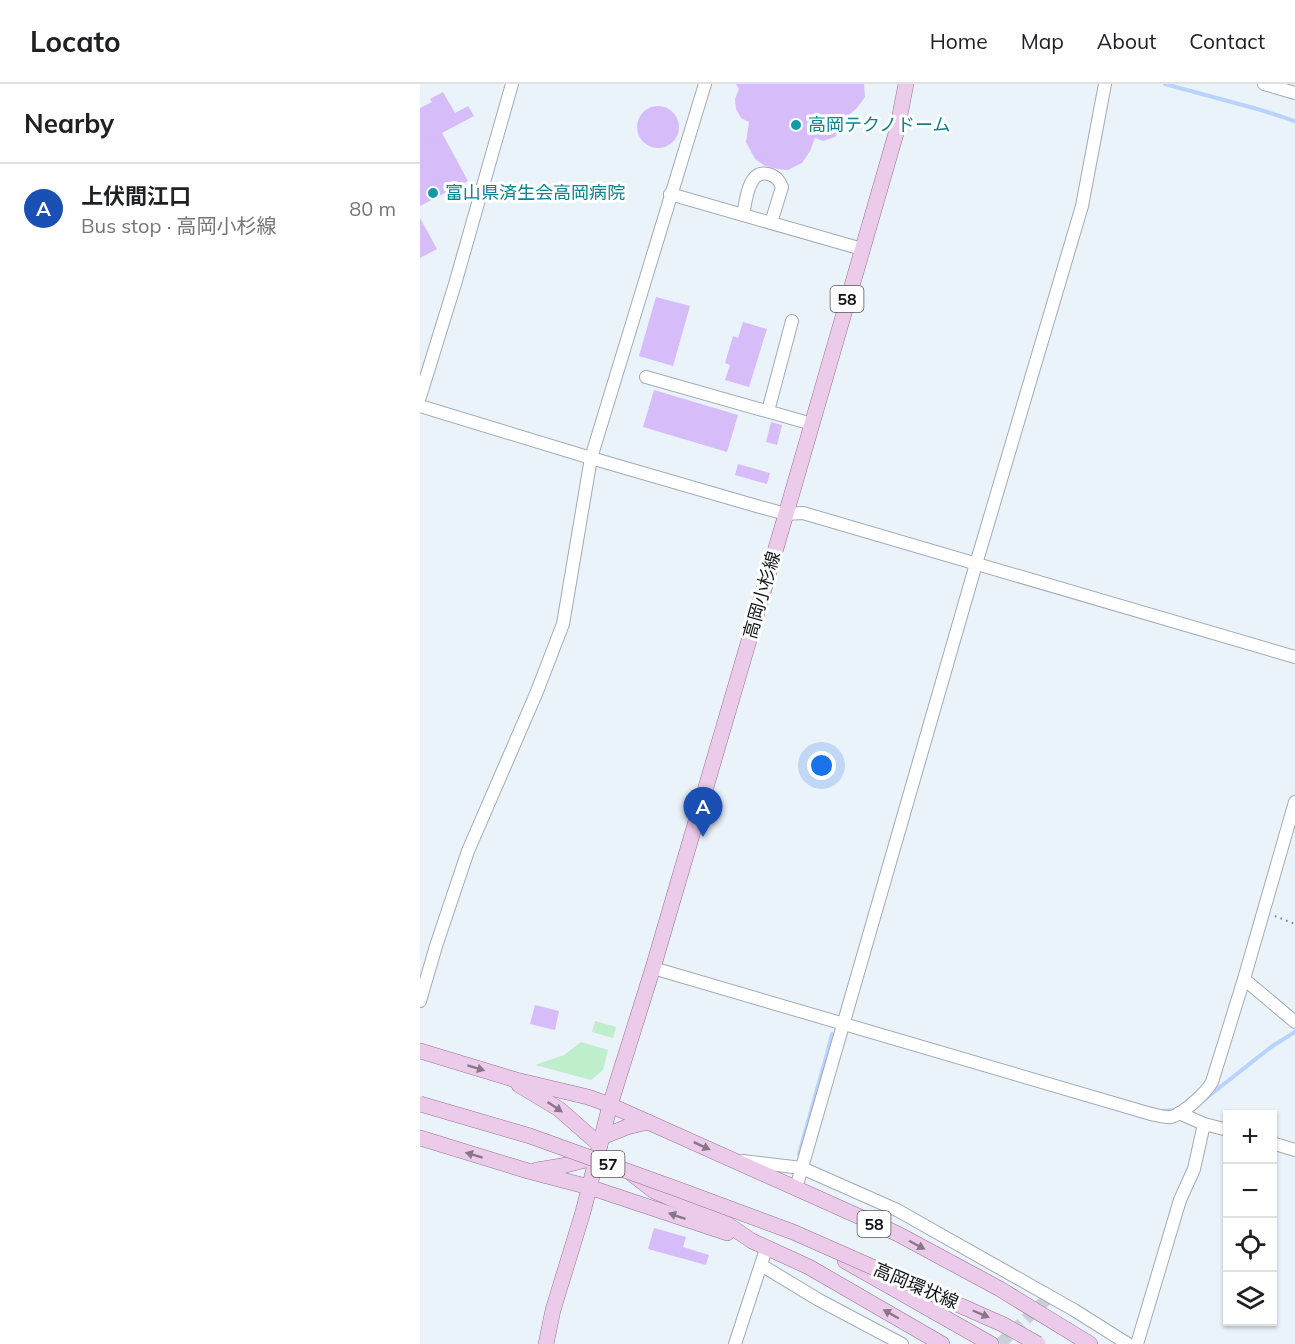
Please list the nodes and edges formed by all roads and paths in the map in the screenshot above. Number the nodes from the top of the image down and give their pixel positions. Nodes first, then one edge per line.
1 (512, 84) edge
2 (705, 84) edge
3 (906, 84) edge
4 (1105, 84) edge
5 (1264, 84) edge
6 (1295, 93) edge
7 (670, 194) junction
8 (742, 214) junction
9 (771, 223) junction
10 (862, 249) junction
11 (792, 321) dead end
12 (646, 377) dead end
13 (420, 397) edge
14 (420, 406) edge
15 (768, 411) junction
16 (812, 424) junction
17 (591, 458) junction
18 (786, 514) junction
19 (976, 564) junction
20 (1295, 657) edge
21 (1295, 802) edge
22 (1263, 912) junction
23 (1295, 924) edge
24 (652, 968) junction
25 (1244, 980) junction
26 (420, 1001) edge
27 (1295, 1022) edge
28 (845, 1025) junction
29 (420, 1051) edge
30 (506, 1077) junction
31 (420, 1104) edge
32 (610, 1105) junction
33 (1179, 1113) junction
34 (648, 1122) junction
35 (1204, 1124) junction
36 (1223, 1129) edge
37 (420, 1138) edge
38 (1277, 1145) edge
39 (599, 1147) junction
40 (1295, 1150) edge
41 (732, 1160) junction
42 (802, 1168) junction
43 (528, 1171) junction
44 (590, 1187) junction
45 (796, 1188) junction
46 (793, 1232) junction
47 (752, 1241) junction
48 (766, 1249) junction
49 (761, 1265) junction
50 (546, 1344) edge
51 (735, 1344) edge
52 (902, 1344) edge
53 (942, 1344) edge
54 (991, 1344) edge
55 (1038, 1344) edge
56 (1090, 1344) edge
57 (1128, 1344) edge
58 (1137, 1344) edge

1 - 13 street
2 - 7 street
3 - 10 main road, 高岡小杉線 / 58
4 - 19 street
5 - 6 street
7 - 8 street
7 - 17 street
8 - 9 street
8 - 9 street
9 - 10 street
10 - 16 main road, 高岡小杉線 / 58
11 - 15 street
12 - 15 street
14 - 17 street
15 - 16 street
16 - 18 main road, 高岡小杉線 / 58
17 - 18 street
17 - 26 street
18 - 19 street
18 - 24 main road, 高岡小杉線 / 58
19 - 20 street
19 - 28 street
21 - 22 street
22 - 23 path
22 - 25 street
24 - 28 street
24 - 32 main road, 高岡小杉線 / 58
25 - 27 street
25 - 33 street
28 - 33 street
28 - 42 street
29 -> 30 main road
30 - 32 main road
30 -> 39 main road
31 - 46 main road, 高岡環状線 / 57, bridge
32 - 34 main road, 58
32 - 39 main road, 57
33 - 35 street
34 - 39 main road
34 -> 41 main road, 58
35 - 36 street
35 - 58 street
43 -> 37 main road, 57
38 - 40 street
39 - 43 main road
39 - 44 main road, 57
39 - 47 main road
41 - 42 street
41 - 45 main road, 58
42 - 45 street
42 - 57 street
43 - 44 main road, 57
47 -> 44 main road
44 - 50 main road, 57
45 -> 56 main road, 58
46 - 54 main road, 高岡環状線 / 57, bridge
46 -> 55 main road, 高岡環状線 / 57, bridge
47 - 48 main road
48 - 49 street
53 -> 48 main road
49 - 51 street
49 - 52 street

